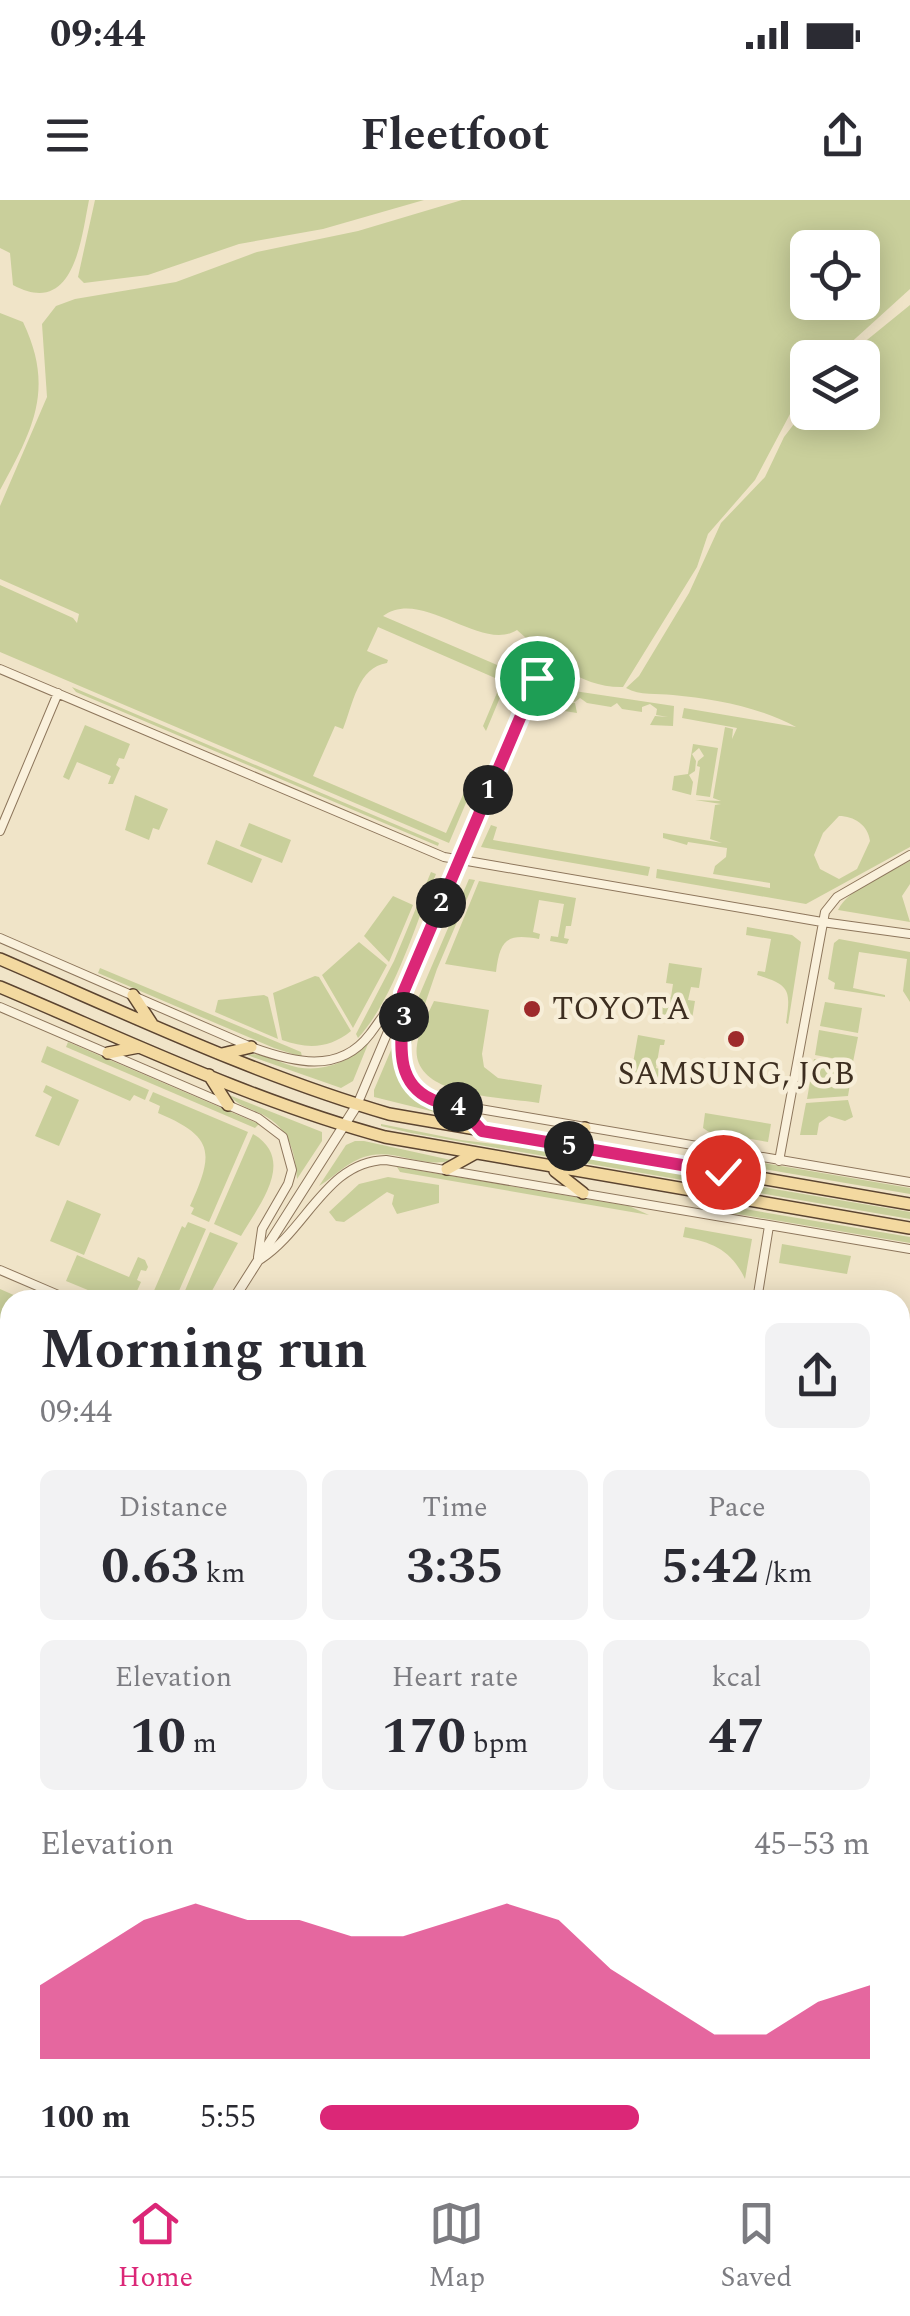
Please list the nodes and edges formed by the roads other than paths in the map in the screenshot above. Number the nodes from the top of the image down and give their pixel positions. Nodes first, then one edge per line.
1 (0, 669) edge
2 (537, 678) dead end
3 (58, 694) junction
4 (0, 831) edge
5 (910, 855) edge
6 (459, 861) junction
7 (822, 922) junction
8 (910, 934) edge
9 (0, 938) edge
10 (0, 960) edge
11 (0, 986) edge
12 (403, 993) junction
13 (133, 994) junction
14 (0, 1007) edge
15 (152, 1024) junction
16 (141, 1046) junction
17 (252, 1046) junction
18 (108, 1053) junction
19 (220, 1054) junction
20 (210, 1075) junction
21 (228, 1105) junction
22 (358, 1105) junction
23 (458, 1107) junction
24 (346, 1126) junction
25 (585, 1128) junction
26 (482, 1131) junction
27 (558, 1144) junction
28 (474, 1154) junction
29 (779, 1160) junction
30 (552, 1168) junction
31 (447, 1169) junction
32 (910, 1182) edge
33 (583, 1193) junction
34 (910, 1204) edge
35 (769, 1226) junction
36 (910, 1228) edge
37 (910, 1249) edge
38 (257, 1262) junction
39 (0, 1270) edge
40 (47, 1290) edge
41 (239, 1290) edge
42 (759, 1290) edge

1 - 3 street
2 - 6 street
3 - 4 street
3 - 6 street
5 - 7 street
6 - 7 street
6 - 12 street
7 - 8 street
7 - 29 street
9 - 13 street
10 - 15 main road
11 - 16 main road
12 - 17 street
12 - 22 street
12 - 23 street
13 - 15 main road
13 - 17 street
14 - 18 street
15 - 19 main road
16 - 18 main road
16 - 20 main road
17 - 19 main road
18 - 21 street
19 - 22 main road
20 - 21 main road
20 - 24 main road
21 - 38 street
22 - 24 street
22 - 26 main road
23 - 25 street
23 - 26 main road
24 - 28 main road
24 - 38 street
25 - 27 main road
25 - 29 street
26 - 27 main road
27 - 34 main road
28 - 30 main road
28 - 31 main road
29 - 32 street
30 - 33 main road
30 - 36 main road
31 - 33 street
31 - 38 street
33 - 35 street
35 - 37 street
35 - 42 street
38 - 41 street
39 - 40 street

